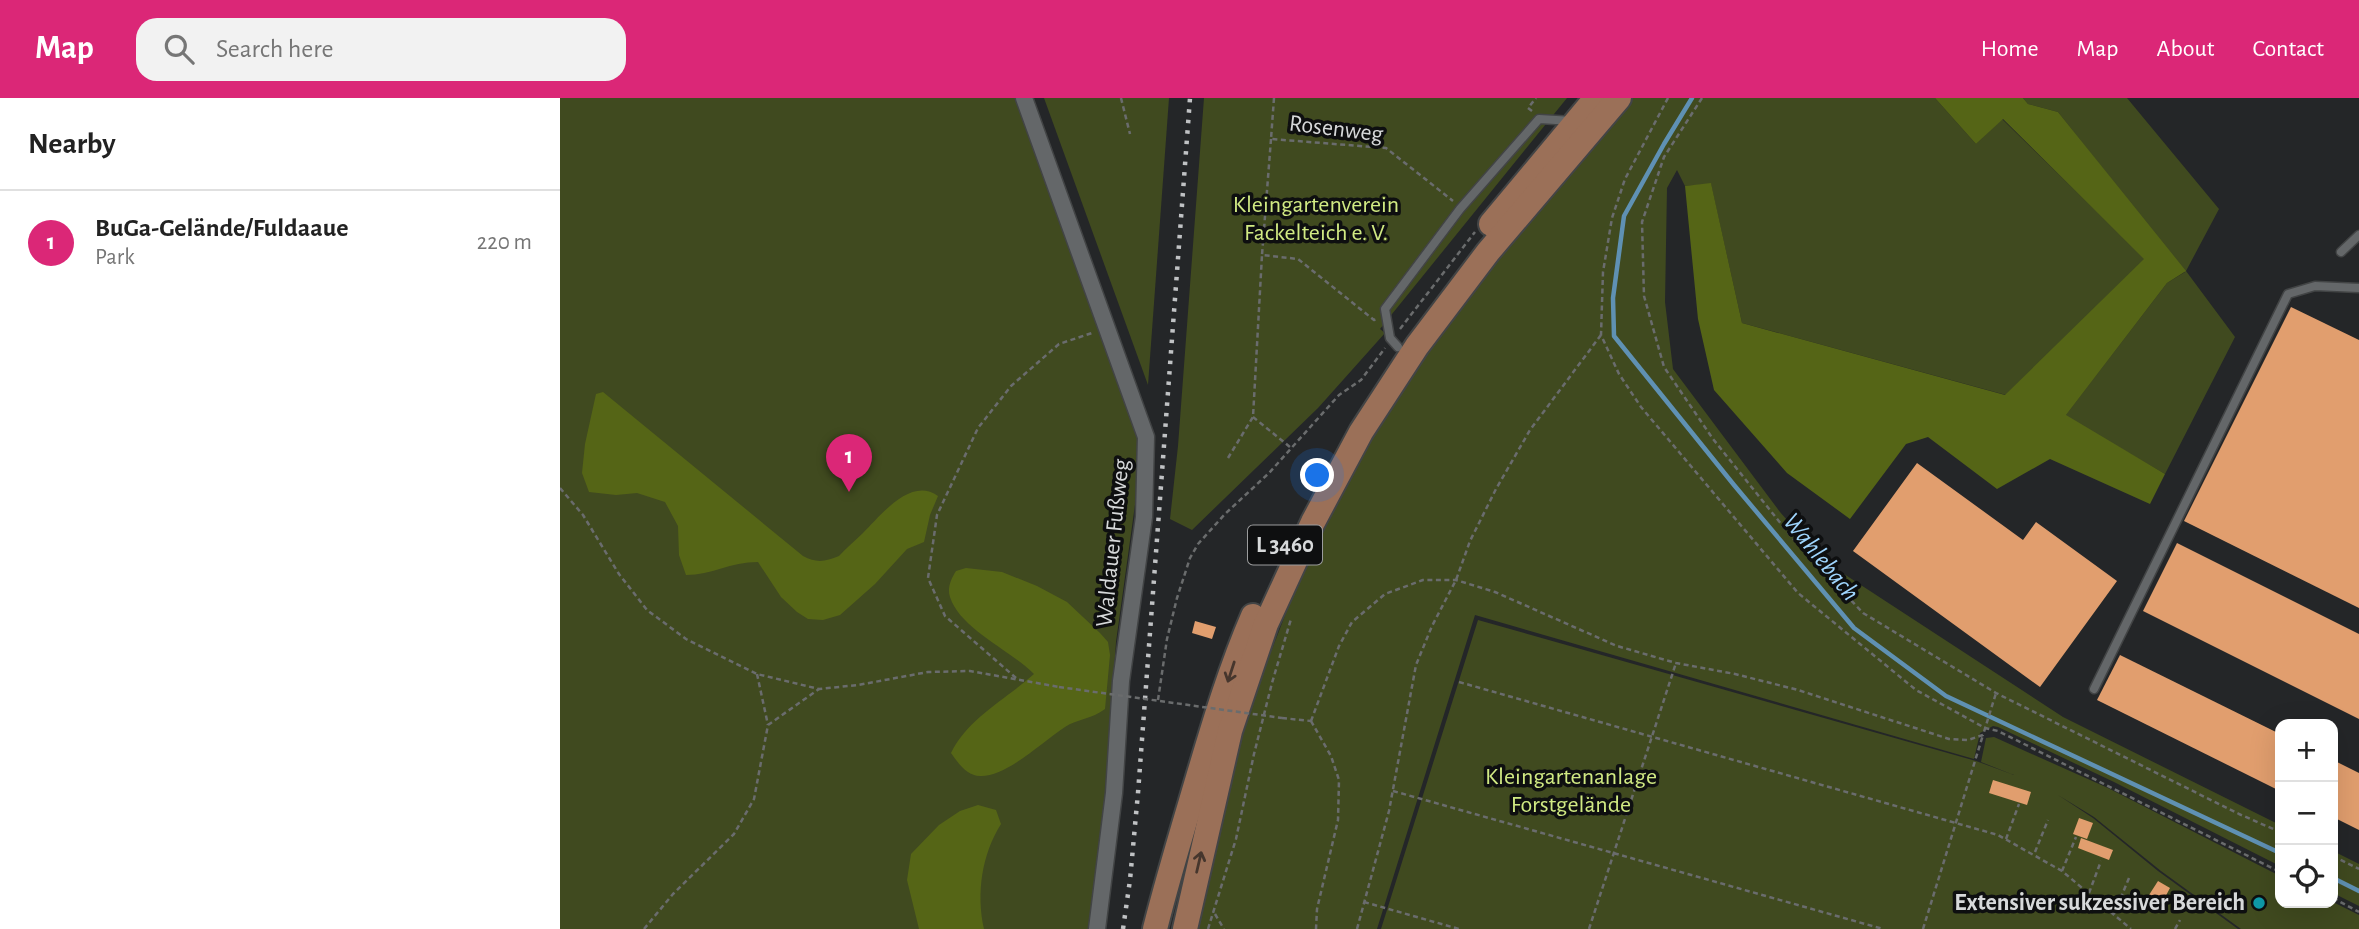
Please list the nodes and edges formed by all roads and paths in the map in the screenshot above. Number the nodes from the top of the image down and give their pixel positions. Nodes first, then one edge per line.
1 (1024, 98) edge
2 (1121, 98) edge
3 (1274, 98) edge
4 (1596, 98) edge
5 (1619, 98) edge
6 (1668, 98) edge
7 (1702, 98) edge
8 (1576, 121) junction
9 (1130, 134) dead end
10 (1271, 139) junction
11 (1460, 209) junction
12 (2359, 235) edge
13 (2341, 252) dead end
14 (1262, 255) junction
15 (2359, 288) edge
16 (1386, 318) junction
17 (1105, 328) junction
18 (1601, 335) junction
19 (1398, 347) junction
20 (1254, 417) junction
21 (1290, 447) dead end
22 (1227, 458) dead end
23 (560, 488) edge
24 (1190, 558) dead end
25 (1456, 580) junction
26 (1291, 618) dead end
27 (1676, 663) junction
28 (757, 674) junction
29 (1018, 680) junction
30 (1459, 682) dead end
31 (819, 689) junction
32 (2094, 689) dead end
33 (1996, 693) junction
34 (1158, 700) junction
35 (1311, 721) junction
36 (768, 725) junction
37 (1985, 728) junction
38 (1983, 735) junction
39 (1652, 736) junction
40 (1393, 791) junction
41 (2019, 804) dead end
42 (2048, 820) dead end
43 (1957, 822) junction
44 (2275, 830) edge
45 (2076, 837) dead end
46 (2006, 839) junction
47 (2034, 854) junction
48 (1614, 855) junction
49 (2338, 858) edge
50 (2101, 861) dead end
51 (2275, 869) edge
52 (2359, 869) edge
53 (2062, 871) junction
54 (2129, 878) dead end
55 (2089, 893) junction
56 (2338, 901) edge
57 (1364, 902) junction
58 (1214, 912) junction
59 (2359, 912) edge
60 (2114, 915) junction
61 (2180, 919) dead end
62 (645, 928) edge
63 (1097, 929) edge
64 (1155, 929) edge
65 (1185, 929) edge
66 (1208, 929) edge
67 (1224, 929) edge
68 (1316, 929) edge
69 (1357, 929) edge
70 (1459, 929) edge
71 (1589, 929) edge
72 (1883, 929) edge
73 (1923, 929) edge
74 (2131, 929) edge
75 (2175, 929) edge

1 - 17 street, Waldauer Fußweg
2 - 9 path
3 - 10 path, Rosenweg
4 - 8 main road, L 3460
65 -> 5 main road, L 3460
6 - 18 path
7 - 33 path
8 - 11 lane
8 - 19 main road, L 3460
10 - 11 path, Rosenweg
10 - 14 path, Rosenweg
11 - 16 lane
12 - 13 lane
14 - 16 path
14 - 20 path, Rosenweg
15 - 32 lane
16 - 19 lane
17 - 29 path
17 - 63 street, Waldauer Fußweg
18 - 25 path
18 - 37 path
19 -> 64 main road, L 3460
20 - 21 path
20 - 22 path
23 - 28 path
24 - 34 path
25 - 27 path
25 - 35 path
25 - 40 path
26 - 58 path
27 - 38 path
27 - 39 path
28 - 31 path
28 - 36 path
29 - 31 path
29 - 34 path, bridge
30 - 39 path
31 - 36 path
33 - 37 path
33 - 44 path
34 - 35 path, bridge
35 - 68 path
36 - 62 path
37 - 38 path
37 - 51 path
38 - 43 path
39 - 43 path
39 - 48 path
40 - 48 path
40 - 57 path
41 - 46 path
42 - 47 path
43 - 46 path
43 - 73 path
45 - 53 path
46 - 47 path
47 - 53 path
48 - 71 path
48 - 72 path
49 - 52 path
50 - 55 path
53 - 55 path
54 - 60 path
55 - 60 path
56 - 59 path
57 - 69 path
57 - 70 path
58 - 66 path
58 - 67 path
60 - 74 path
61 - 75 path

